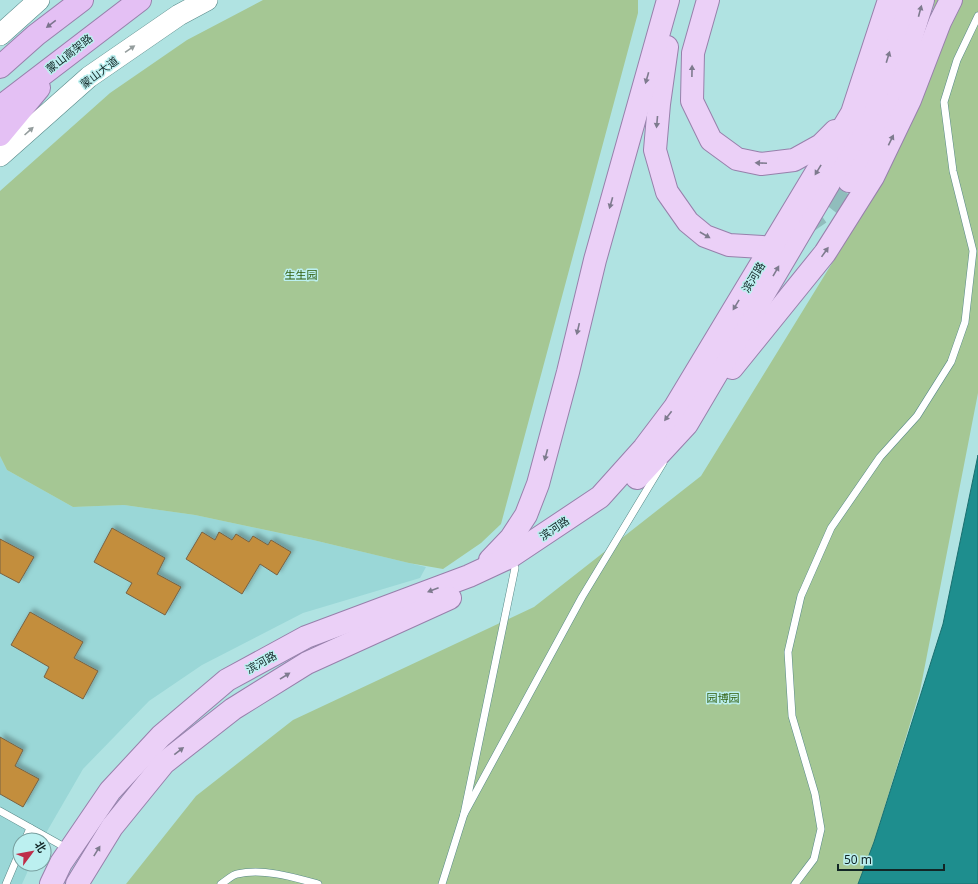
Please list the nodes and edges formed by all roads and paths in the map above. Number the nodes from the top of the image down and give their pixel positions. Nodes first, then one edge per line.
1 (39, 0) edge
2 (82, 0) edge
3 (140, 0) edge
4 (207, 0) edge
5 (669, 0) edge
6 (708, 0) edge
7 (889, 0) edge
8 (906, 0) edge
9 (922, 0) edge
10 (951, 0) edge
11 (978, 16) edge
12 (0, 35) edge
13 (65, 55) junction
14 (0, 67) edge
15 (0, 107) edge
16 (852, 113) junction
17 (0, 135) edge
18 (0, 156) edge
19 (849, 181) tunnel mouth
20 (762, 247) dead end
21 (687, 424) junction
22 (515, 568) junction
23 (468, 576) junction
24 (0, 811) edge
25 (464, 814) junction
26 (30, 828) junction
27 (28, 832) edge
28 (70, 850) junction
29 (12, 870) edge
30 (6, 884) edge
31 (51, 884) edge
32 (77, 884) edge
33 (221, 884) edge
34 (318, 884) edge
35 (442, 884) edge
36 (795, 884) edge

1 - 12 main road
2 -> 14 highway
3 - 13 highway, 蒙山高架路
18 -> 4 main road, 蒙山大道
5 -> 20 main road
5 -> 23 main road
16 -> 6 main road
7 - 16 main road, 滨河路
21 -> 8 main road, 滨河路
19 -> 9 main road
21 -> 10 main road
11 - 36 lane
13 - 15 highway, 蒙山高架路
13 - 17 highway
16 -> 23 main road, 滨河路
21 - 22 main road, 滨河路
21 - 25 lane
22 - 25 lane
32 -> 22 main road, 滨河路
23 -> 28 main road, 滨河路
24 - 26 lane
25 - 35 lane
26 - 27 lane
26 - 28 lane
28 - 31 main road, 滨河路
29 - 30 lane
33 - 34 lane

